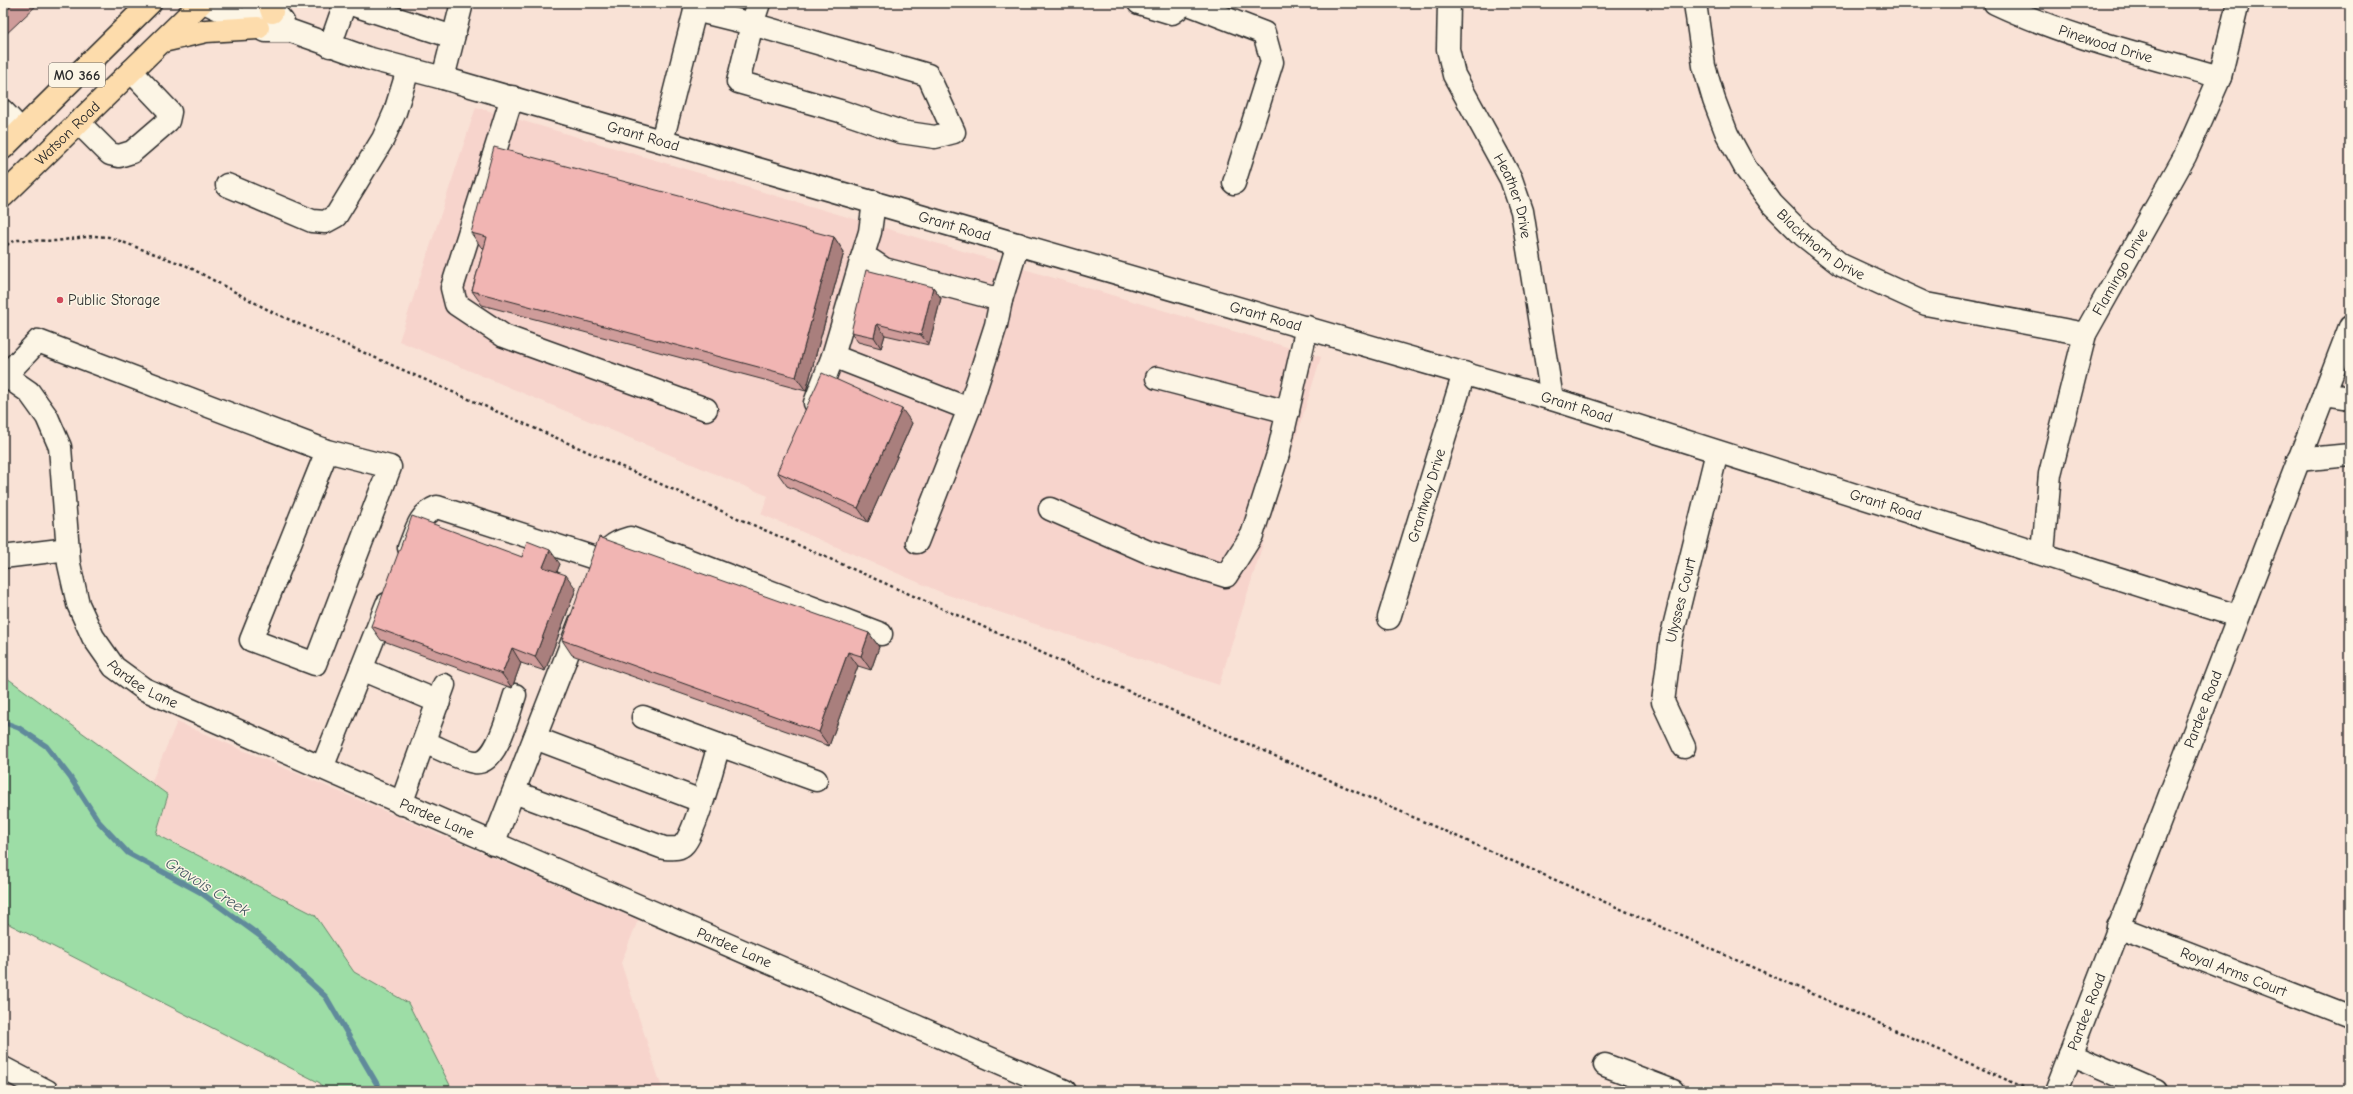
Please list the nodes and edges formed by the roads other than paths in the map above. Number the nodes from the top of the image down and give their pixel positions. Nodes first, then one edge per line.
1 (150, 3) edge
2 (201, 3) edge
3 (206, 3) edge
4 (346, 3) edge
5 (462, 3) edge
6 (759, 3) edge
7 (1139, 3) edge
8 (1186, 3) edge
9 (1449, 3) edge
10 (1695, 3) edge
11 (1995, 3) edge
12 (2238, 3) edge
13 (264, 6) edge
14 (696, 7) edge
15 (135, 11) edge
16 (752, 24) junction
17 (258, 28) junction
18 (291, 31) junction
19 (453, 38) junction
20 (160, 42) junction
21 (330, 46) junction
22 (408, 70) junction
23 (131, 71) junction
24 (2220, 77) junction
25 (443, 78) junction
26 (512, 97) junction
27 (3, 111) edge
28 (78, 122) junction
29 (21, 130) junction
30 (662, 141) junction
31 (3, 148) edge
32 (1234, 182) dead end
33 (227, 185) dead end
34 (3, 196) edge
35 (874, 202) junction
36 (1018, 244) junction
37 (862, 258) junction
38 (1001, 300) junction
39 (1307, 327) junction
40 (2350, 327) edge
41 (2085, 334) junction
42 (833, 356) junction
43 (1464, 373) junction
44 (4, 376) edge
45 (1157, 378) dead end
46 (2324, 394) junction
47 (2350, 398) edge
48 (1552, 399) junction
49 (706, 409) dead end
50 (969, 409) junction
51 (1288, 412) junction
52 (807, 423) edge
53 (327, 451) junction
54 (1717, 452) junction
55 (2350, 455) edge
56 (2298, 460) junction
57 (1050, 509) dead end
58 (917, 542) dead end
59 (68, 549) junction
60 (2043, 553) junction
61 (3, 557) edge
62 (604, 561) junction
63 (595, 583) edge
64 (586, 606) edge
65 (2237, 616) junction
66 (1389, 618) dead end
67 (881, 634) dead end
68 (361, 669) junction
69 (515, 695) dead end
70 (643, 717) dead end
71 (535, 738) junction
72 (424, 742) junction
73 (719, 745) junction
74 (1684, 747) dead end
75 (322, 768) junction
76 (816, 780) dead end
77 (514, 792) junction
78 (702, 801) junction
79 (401, 804) junction
80 (493, 844) junction
81 (2118, 927) junction
82 (2350, 1017) edge
83 (2070, 1054) junction
84 (1605, 1065) dead end
85 (5, 1071) edge
86 (47, 1091) edge
87 (1066, 1091) edge
88 (1673, 1091) edge
89 (2056, 1091) edge
90 (2156, 1091) edge

1 - 15 main road, MO 366
2 - 20 main road, Watson Road / MO 366
3 - 17 street, Grant Road
4 - 19 street
4 - 21 street
5 - 19 street
6 - 16 street
7 - 8 street
8 - 32 street
9 - 48 street, Heather Drive
10 - 41 street, Blackthorn Drive
11 - 24 street, Pinewood Drive
12 - 24 street, Flamingo Drive
13 - 18 street, Grant Road
14 - 16 street
14 - 30 street
15 - 29 main road, MO 366
16 - 16 street
17 - 18 street, Grant Road
17 - 20 main road
18 - 21 street, Grant Road
19 - 25 street
20 - 23 main road, Watson Road / MO 366
21 - 22 street, Grant Road
22 - 25 street, Grant Road
22 - 33 street
23 - 28 main road, Watson Road / MO 366
23 - 28 street
24 - 41 street, Flamingo Drive
25 - 26 street, Grant Road
26 - 30 street, Grant Road
26 - 49 street
27 - 29 street
28 - 34 main road, Watson Road / MO 366
29 - 31 main road, MO 366
30 - 35 street, Grant Road
35 - 36 street, Grant Road
35 - 37 street
36 - 38 street
36 - 39 street, Grant Road
37 - 38 street
37 - 42 street
38 - 50 street
39 - 43 street, Grant Road
39 - 51 street
40 - 46 street, Pardee Road
41 - 60 street, Flamingo Drive
42 - 50 street
42 - 52 street
43 - 48 street, Grant Road
43 - 66 street, Grantway Drive
44 - 53 street
44 - 59 street, Pardee Lane
45 - 51 street
46 - 47 street
46 - 56 street, Pardee Road
48 - 54 street, Grant Road
50 - 58 street
51 - 57 street
53 - 53 street
54 - 60 street, Grant Road
54 - 74 street, Ulysses Court
55 - 56 street
56 - 65 street, Pardee Road
59 - 61 street
59 - 75 street, Pardee Lane
60 - 65 street, Grant Road
62 - 63 street
62 - 67 street
62 - 68 street
64 - 71 street
65 - 81 street, Pardee Road
68 - 72 street
68 - 75 street
69 - 72 street
70 - 73 street
71 - 77 street
71 - 78 street
72 - 79 street
73 - 76 street
73 - 78 street
75 - 79 street, Pardee Lane
77 - 78 street
77 - 80 street
79 - 80 street, Pardee Lane
80 - 87 street, Pardee Lane
81 - 82 street, Royal Arms Court
81 - 83 street, Pardee Road
83 - 89 street, Pardee Road
83 - 90 street
84 - 88 street
85 - 86 street

